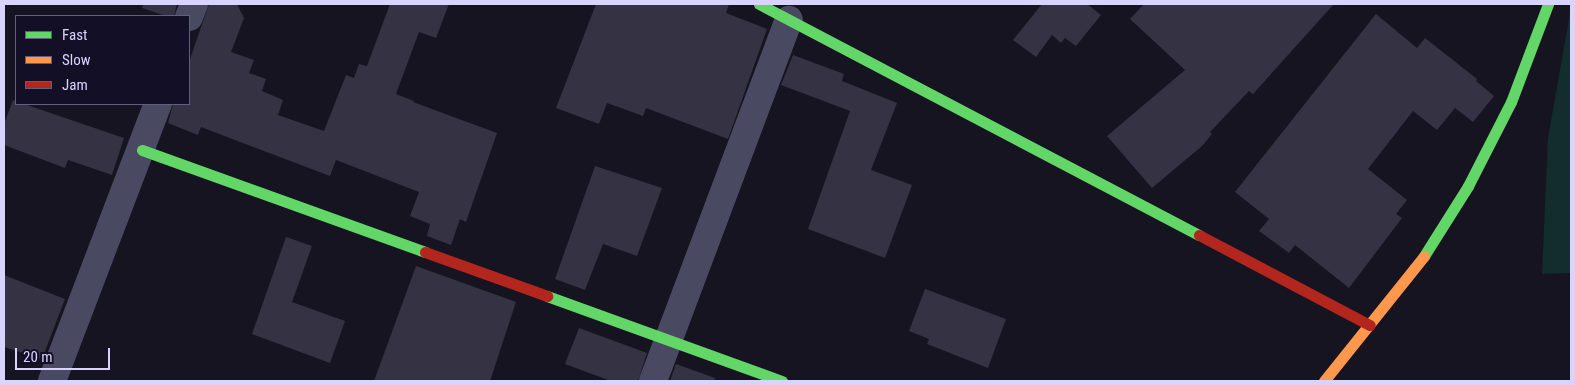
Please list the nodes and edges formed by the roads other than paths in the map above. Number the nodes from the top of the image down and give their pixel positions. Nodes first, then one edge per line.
1 (759, 4) edge
2 (1548, 4) edge
3 (789, 20) junction
4 (158, 105) edge
5 (142, 150) junction
6 (1370, 325) junction
7 (669, 339) junction
8 (52, 381) edge
9 (653, 381) edge
10 (782, 381) edge
11 (1324, 381) edge

1 - 3 street
2 - 6 street
3 - 6 street
3 - 7 street
4 - 5 street
5 - 7 street
5 - 8 street
6 - 11 street
7 - 9 street
7 - 10 street

